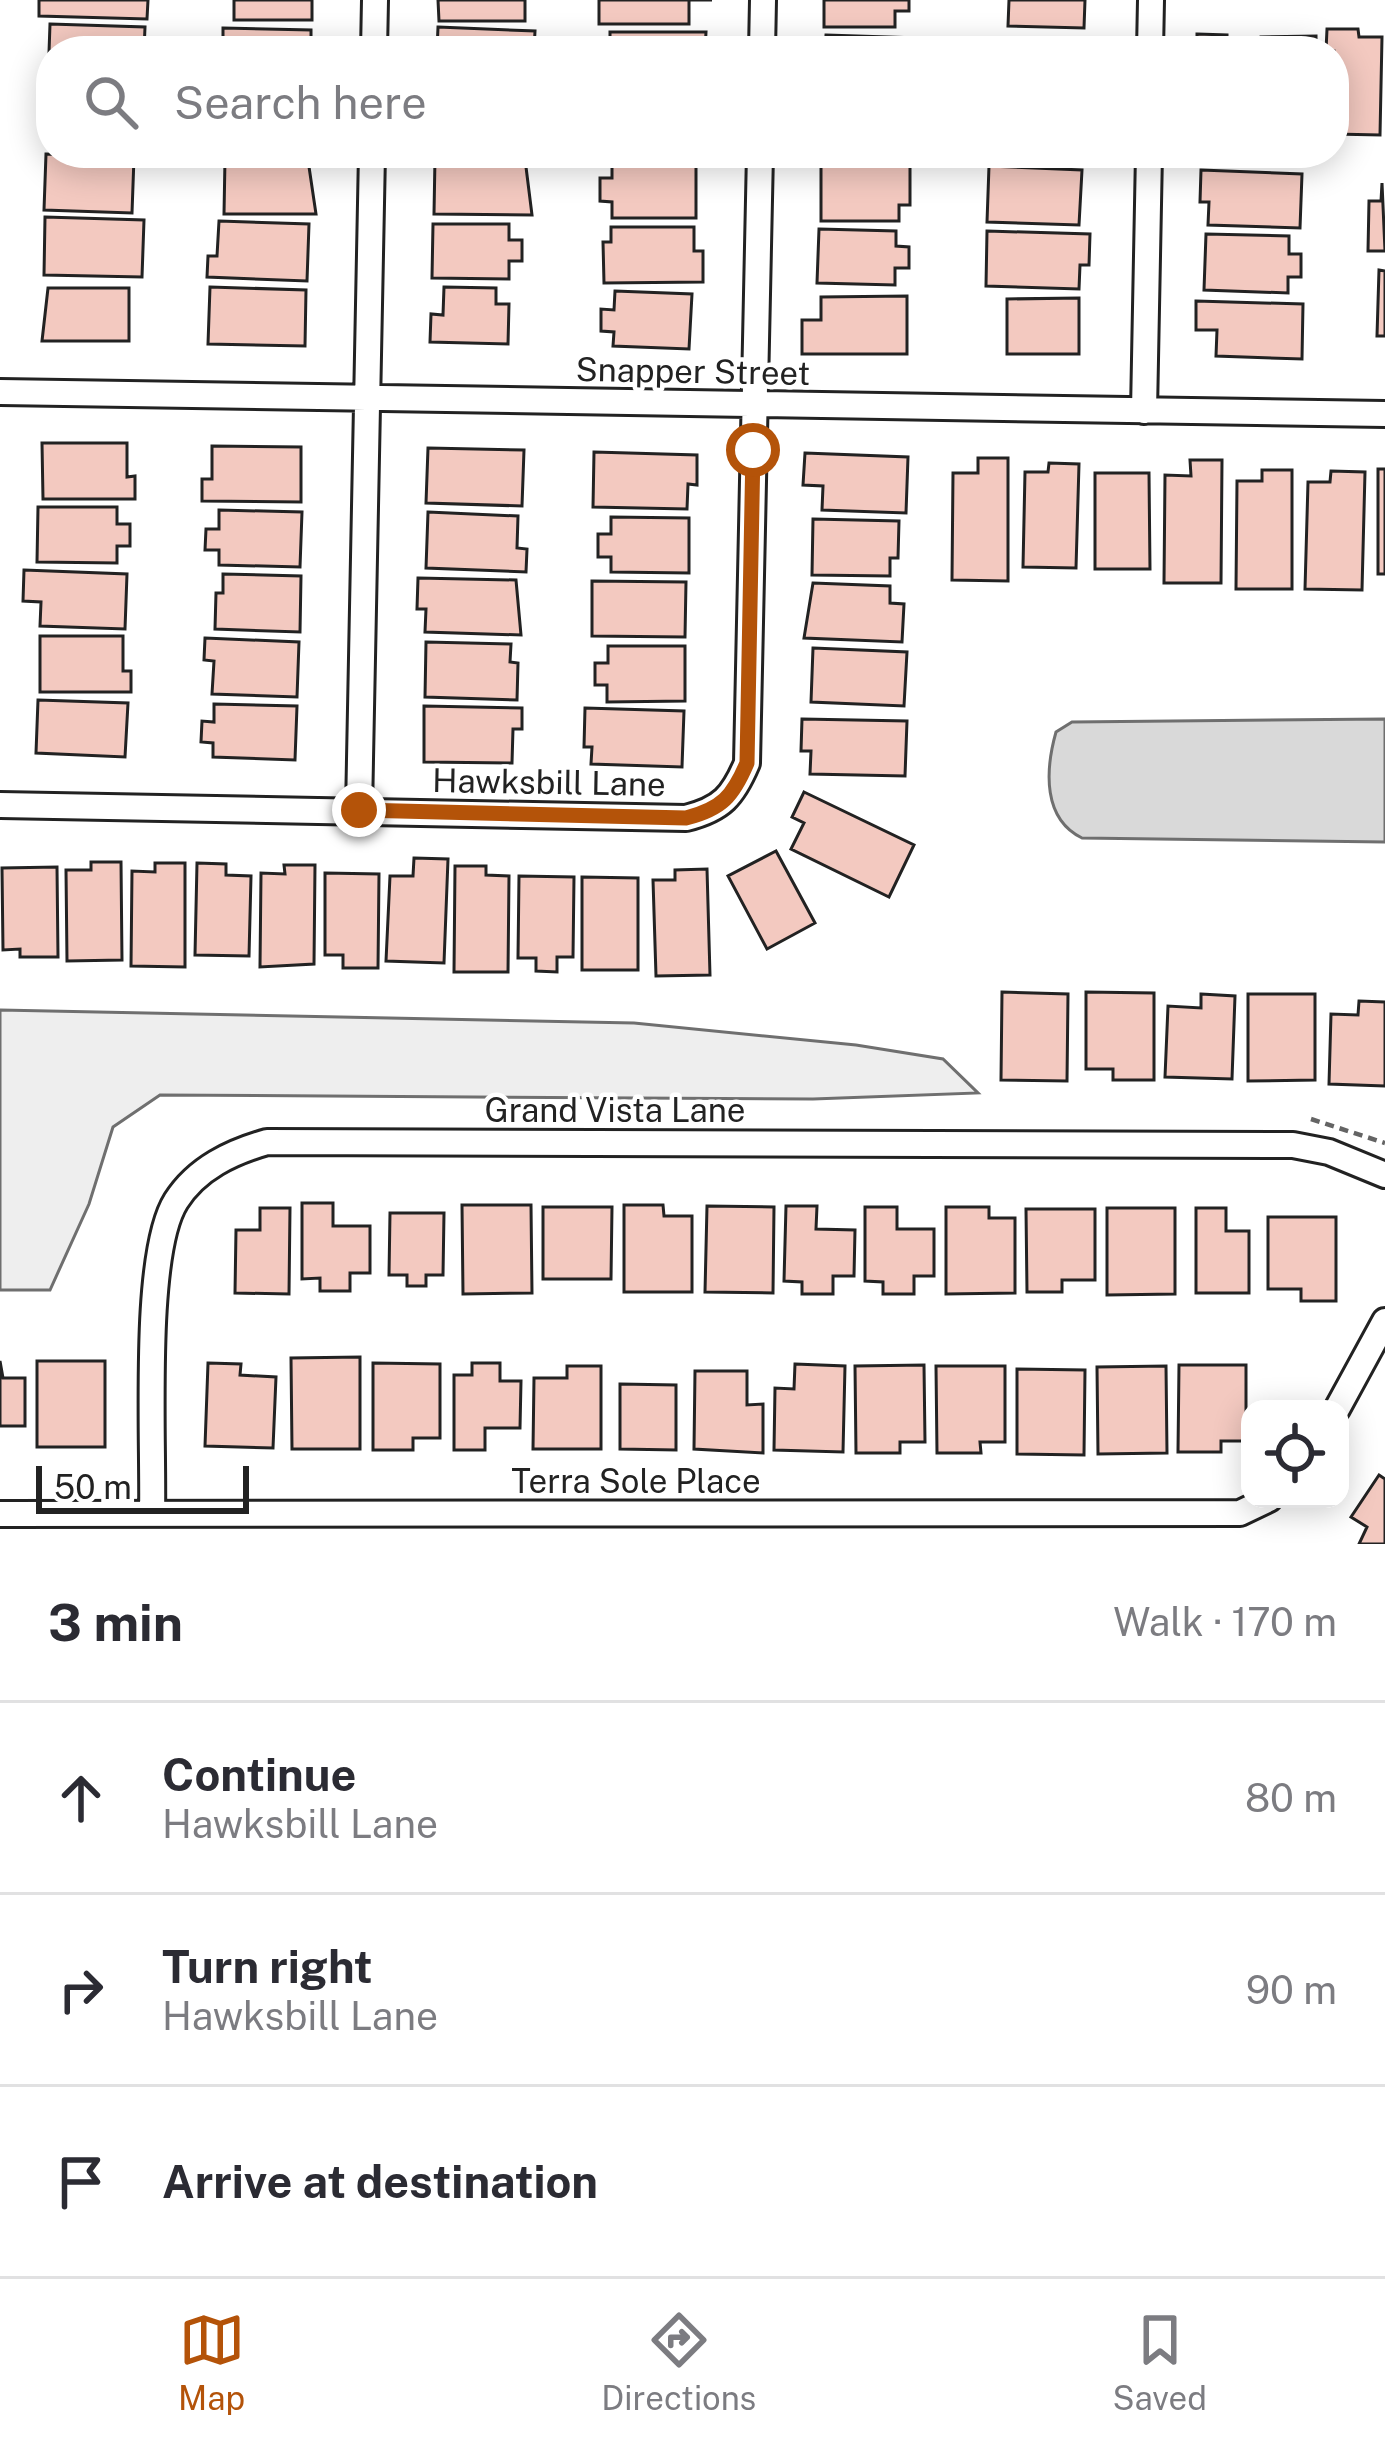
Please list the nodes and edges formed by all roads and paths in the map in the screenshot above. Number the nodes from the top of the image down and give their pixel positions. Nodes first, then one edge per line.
1 (375, 0) edge
2 (763, 0) edge
3 (1151, 0) edge
4 (374, 36) edge
5 (762, 36) edge
6 (1150, 36) edge
7 (372, 168) edge
8 (760, 168) edge
9 (1148, 168) edge
10 (0, 392) edge
11 (367, 398) junction
12 (754, 405) junction
13 (1144, 411) junction
14 (1385, 414) edge
15 (0, 806) edge
16 (359, 810) junction
17 (1385, 1174) edge
18 (1385, 1321) edge
19 (1342, 1400) edge
20 (1250, 1508) edge
21 (0, 1514) edge
22 (152, 1514) junction

1 - 4 street
2 - 5 street
3 - 6 street
7 - 11 street
8 - 12 street, Hawksbill Lane
9 - 13 street
10 - 11 street, Snapper Street
11 - 12 street, Snapper Street
11 - 16 street
12 - 13 street, Snapper Street
12 - 16 street, Hawksbill Lane
13 - 14 street, Snapper Street
15 - 16 street, Hawksbill Lane
17 - 22 street, Grand Vista Lane
18 - 19 street
20 - 22 street, Terra Sole Place
21 - 22 street, Terra Sole Place

